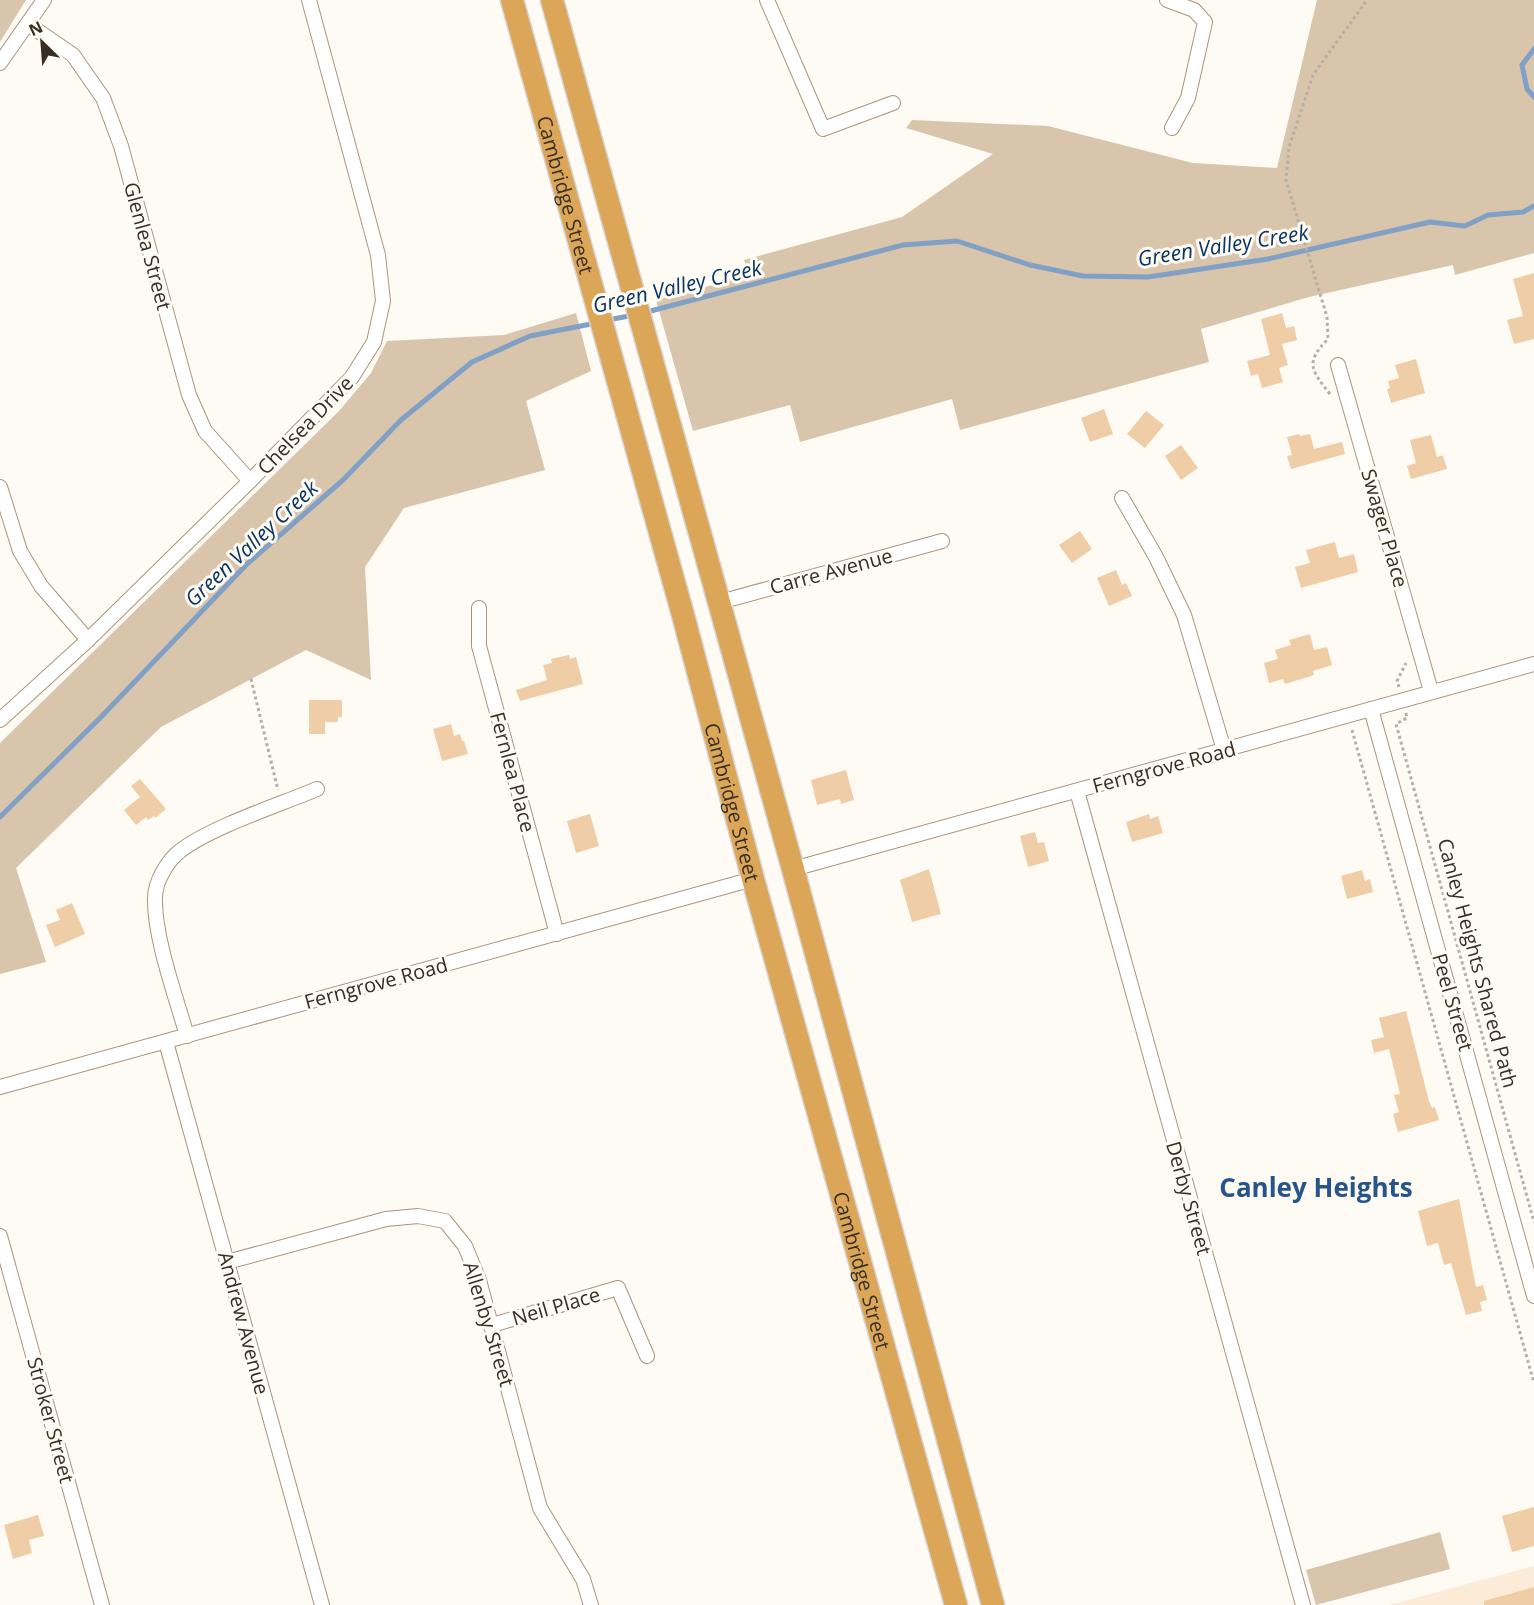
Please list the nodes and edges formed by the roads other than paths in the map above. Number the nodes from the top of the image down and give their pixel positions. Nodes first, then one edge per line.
1 (44, 0) edge
2 (309, 0) edge
3 (512, 0) edge
4 (552, 0) edge
5 (767, 0) edge
6 (1167, 0) edge
7 (28, 24) junction
8 (0, 63) edge
9 (893, 103) dead end
10 (1172, 128) dead end
11 (1338, 365) dead end
12 (250, 481) junction
13 (0, 487) edge
14 (1122, 498) dead end
15 (942, 541) dead end
16 (720, 602) junction
17 (479, 608) dead end
18 (88, 640) junction
19 (1534, 664) edge
20 (1431, 692) junction
21 (1371, 709) junction
22 (0, 720) edge
23 (1224, 750) junction
24 (317, 789) dead end
25 (1077, 791) junction
26 (794, 869) junction
27 (753, 879) junction
28 (557, 934) junction
29 (187, 1036) junction
30 (166, 1042) junction
31 (0, 1088) edge
32 (0, 1236) edge
33 (227, 1262) junction
34 (1534, 1296) edge
35 (492, 1325) junction
36 (647, 1356) dead end
37 (102, 1605) edge
38 (322, 1605) edge
39 (591, 1605) edge
40 (956, 1605) edge
41 (993, 1605) edge
42 (1303, 1605) edge

1 - 7 street
2 - 12 street, Chelsea Drive
3 - 27 highway, Cambridge Street
4 - 16 highway, Cambridge Street
5 - 9 street
6 - 10 street
7 - 8 street
7 - 12 street, Glenlea Street
11 - 20 street, Swager Place
12 - 18 street, Chelsea Drive
13 - 18 street
14 - 23 street
15 - 16 street, Carre Avenue
16 - 26 highway, Cambridge Street
17 - 28 street, Fernlea Place
18 - 22 street, Chelsea Drive
19 - 20 street, Ferngrove Road
20 - 21 street, Ferngrove Road
21 - 23 street, Ferngrove Road
21 - 34 street, Peel Street
23 - 25 street, Ferngrove Road
24 - 29 street
25 - 26 street, Ferngrove Road
25 - 42 street, Derby Street
26 - 41 highway, Cambridge Street
27 - 28 street, Ferngrove Road
27 - 40 highway, Cambridge Street
28 - 29 street, Ferngrove Road
29 - 30 street, Ferngrove Road
30 - 31 street, Ferngrove Road
30 - 33 street, Andrew Avenue
32 - 37 street, Stroker Street
33 - 35 street, Allenby Street
33 - 38 street, Andrew Avenue
35 - 36 street, Neil Place
35 - 39 street, Allenby Street

